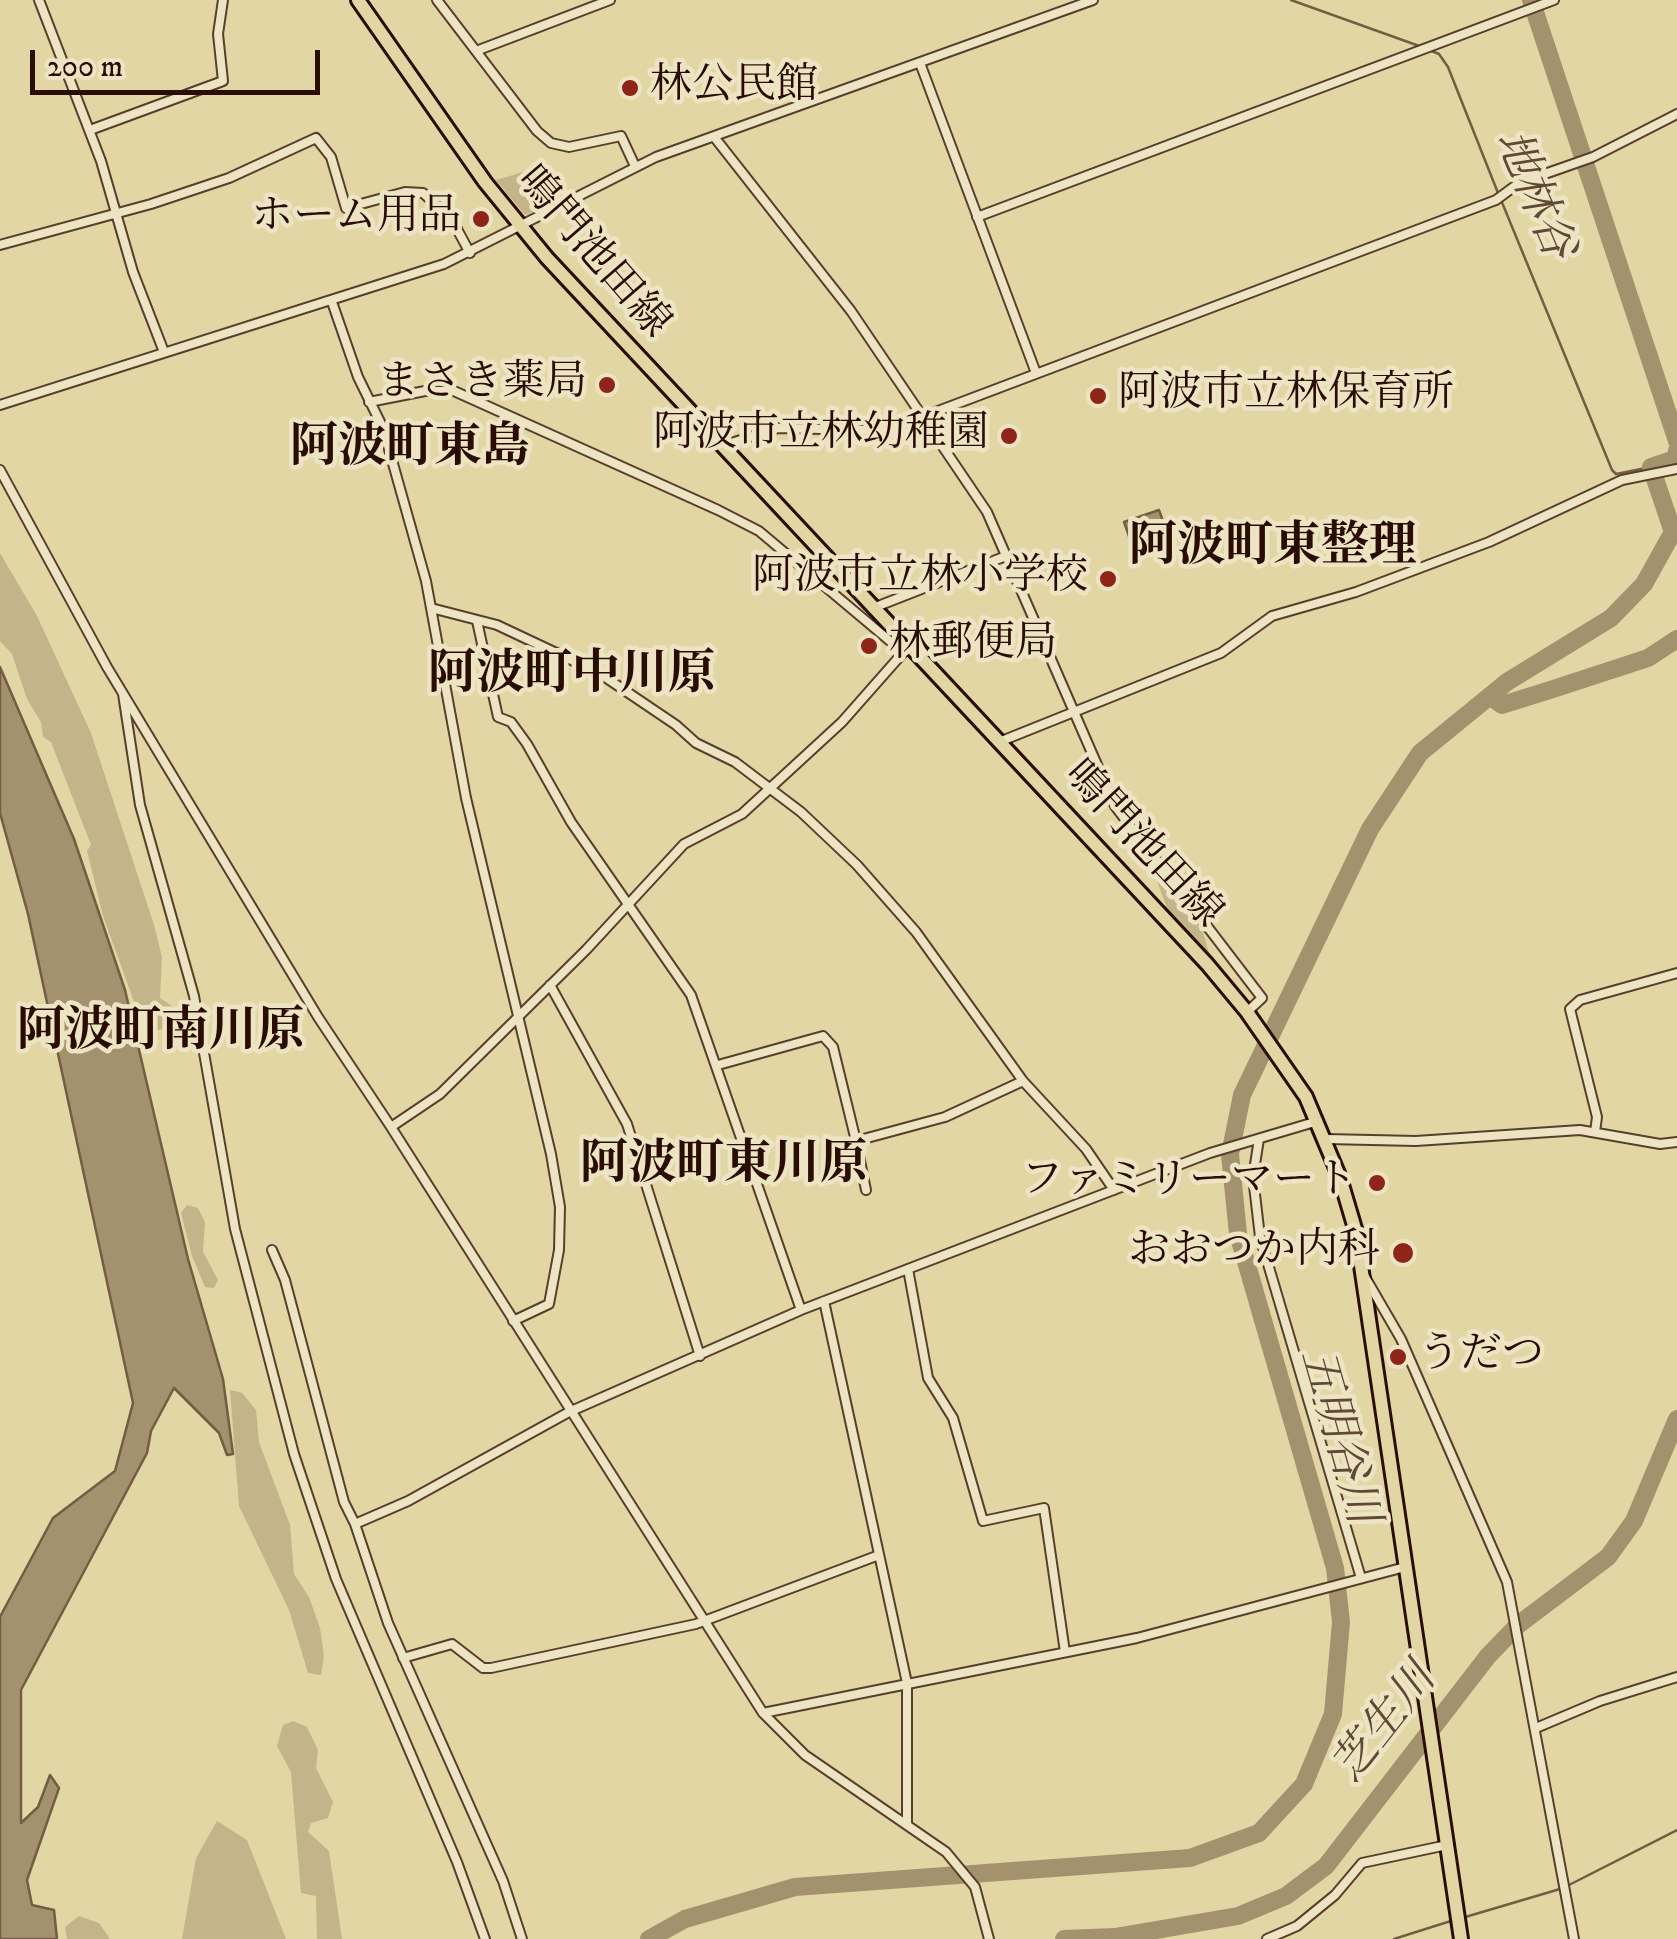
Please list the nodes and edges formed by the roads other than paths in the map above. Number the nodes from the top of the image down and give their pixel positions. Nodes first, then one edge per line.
1 (38, 0) edge
2 (224, 0) edge
3 (358, 0) edge
4 (437, 0) edge
5 (610, 0) edge
6 (1092, 0) edge
7 (1554, 0) edge
8 (476, 51) junction
9 (920, 64) junction
10 (1677, 114) edge
11 (90, 130) junction
12 (715, 138) junction
13 (635, 166) junction
14 (116, 215) junction
15 (977, 217) junction
16 (522, 227) junction
17 (0, 245) edge
18 (470, 253) junction
19 (332, 302) junction
20 (164, 352) junction
21 (1036, 373) junction
22 (369, 402) junction
23 (0, 405) edge
24 (924, 416) junction
25 (721, 446) junction
26 (1677, 468) edge
27 (0, 470) edge
28 (1006, 556) junction
29 (431, 608) junction
30 (873, 608) junction
31 (478, 621) junction
32 (906, 649) junction
33 (123, 694) junction
34 (1073, 710) junction
35 (999, 742) junction
36 (769, 789) junction
37 (629, 902) junction
38 (1677, 973) edge
39 (550, 986) junction
40 (517, 1014) junction
41 (1251, 1018) junction
42 (718, 1064) junction
43 (1023, 1081) junction
44 (1318, 1121) junction
45 (391, 1127) junction
46 (1595, 1132) junction
47 (1326, 1139) junction
48 (1256, 1140) junction
49 (856, 1141) junction
50 (1677, 1142) edge
51 (866, 1190) dead end
52 (1114, 1190) junction
53 (272, 1250) dead end
54 (908, 1269) junction
55 (1362, 1273) junction
56 (824, 1301) junction
57 (801, 1310) junction
58 (512, 1321) junction
59 (700, 1356) junction
60 (569, 1412) junction
61 (355, 1524) junction
62 (880, 1555) junction
63 (1405, 1567) junction
64 (1359, 1578) junction
65 (704, 1621) junction
66 (1066, 1652) junction
67 (403, 1658) junction
68 (1677, 1677) edge
69 (907, 1683) junction
70 (763, 1713) junction
71 (1536, 1728) junction
72 (906, 1825) junction
73 (1448, 1845) junction
74 (1459, 1926) edge
75 (485, 1939) edge
76 (522, 1939) edge
77 (989, 1939) edge
78 (1267, 1939) edge
79 (1574, 1939) edge

1 - 11 street
2 - 11 street
3 - 16 main road, 鳴門池田線
4 - 8 street
5 - 8 street
6 - 9 street
7 - 15 street
8 - 13 street
9 - 12 street
9 - 15 street
10 - 21 street
11 - 14 street
12 - 13 street
12 - 24 street
13 - 16 street
14 - 17 street
14 - 18 street
14 - 20 street
15 - 21 street
16 - 18 street
16 - 25 main road, 鳴門池田線
18 - 19 street
19 - 20 street
19 - 22 street
20 - 23 street
21 - 24 street
22 - 29 street
22 - 32 street
24 - 25 street
24 - 28 street
25 - 30 main road, 鳴門池田線
26 - 34 street
27 - 33 street
28 - 30 street
28 - 34 street
29 - 31 street
29 - 40 street
30 - 32 main road, 鳴門池田線
31 - 36 street
31 - 37 street
32 - 35 main road, 鳴門池田線
32 - 36 street
33 - 45 street
33 - 75 street
34 - 35 street
34 - 41 street
35 - 41 main road, 鳴門池田線
36 - 37 street
36 - 43 street
37 - 39 street
37 - 42 street
38 - 46 street
39 - 40 street
39 - 59 street
40 - 45 street
40 - 58 street
41 - 44 main road, 鳴門池田線
42 - 49 street
42 - 57 street
43 - 49 street
43 - 52 street
44 - 47 main road, 鳴門池田線
44 - 48 street
45 - 58 street
46 - 47 street
46 - 50 street
47 - 55 main road, 鳴門池田線
48 - 52 street
48 - 64 street
49 - 51 street
52 - 54 street
53 - 61 street
54 - 56 street
54 - 66 street
55 - 63 main road, 鳴門池田線
55 - 71 street
56 - 57 street
56 - 62 street
57 - 59 street
58 - 60 street
59 - 60 street
60 - 61 street
60 - 65 street
61 - 67 street
62 - 65 street
62 - 69 street
63 - 64 street
63 - 73 main road, 鳴門池田線
64 - 66 street
65 - 67 street
65 - 70 street
66 - 69 street
67 - 76 street
68 - 71 street
69 - 70 street
69 - 72 street
70 - 72 street
71 - 79 street
72 - 77 street
73 - 74 main road, 鳴門池田線
73 - 78 street

